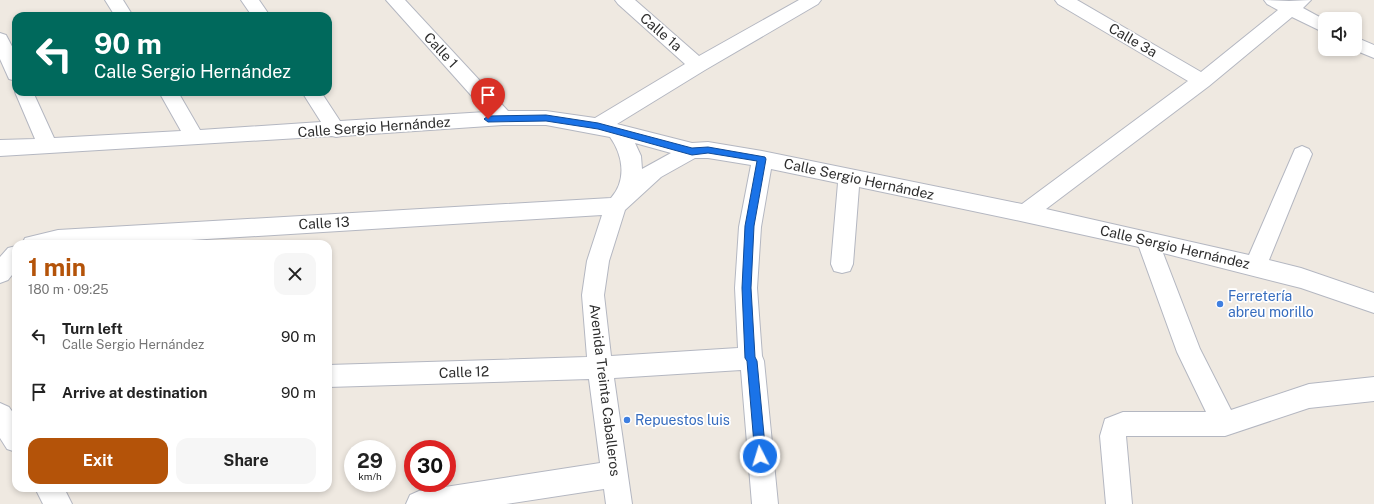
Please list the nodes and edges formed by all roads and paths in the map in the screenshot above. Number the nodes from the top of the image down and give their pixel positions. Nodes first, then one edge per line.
1 (114, 0) edge
2 (250, 0) edge
3 (395, 0) edge
4 (624, 0) edge
5 (812, 0) edge
6 (1064, 0) edge
7 (1273, 0) edge
8 (1296, 5) edge
9 (122, 12) edge
10 (258, 12) edge
11 (1318, 22) edge
12 (0, 39) edge
13 (1362, 46) edge
14 (1374, 52) edge
15 (12, 65) edge
16 (698, 65) junction
17 (1202, 81) junction
18 (26, 96) edge
19 (170, 96) edge
20 (314, 96) edge
21 (504, 118) junction
22 (598, 126) junction
23 (336, 130) junction
24 (617, 131) junction
25 (194, 137) junction
26 (48, 146) junction
27 (0, 148) edge
28 (692, 152) junction
29 (1302, 154) dead end
30 (762, 159) junction
31 (849, 177) junction
32 (620, 201) junction
33 (1025, 213) junction
34 (50, 240) edge
35 (1147, 240) junction
36 (12, 260) edge
37 (842, 264) dead end
38 (1256, 266) junction
39 (0, 273) edge
40 (1374, 303) edge
41 (750, 358) junction
42 (600, 368) junction
43 (332, 376) edge
44 (1374, 390) edge
45 (0, 415) edge
46 (1225, 424) junction
47 (12, 434) edge
48 (616, 474) junction
49 (51, 492) edge
50 (59, 504) edge
51 (419, 504) edge
52 (619, 504) edge
53 (765, 504) edge
54 (1118, 504) edge

1 - 9 street
2 - 10 street
3 - 21 street, Calle 1
4 - 16 street, Calle 1a
5 - 16 street
6 - 17 street, Calle 3a
7 - 8 street
8 - 11 street
8 - 17 street
12 - 15 street
13 - 14 street
16 - 22 street
17 - 33 street
18 - 26 street
19 - 25 street
20 - 23 street
21 - 22 street, Calle Sergio Hernández
21 - 23 street, Calle Sergio Hernández
22 - 24 street, Calle Sergio Hernández
23 - 25 street, Calle Sergio Hernández
24 - 28 street, Calle Sergio Hernández
24 - 32 street, Avenida Treinta Caballeros
25 - 26 street, Calle Sergio Hernández
26 - 27 street, Calle Sergio Hernández
28 - 30 street, Calle Sergio Hernández
28 - 32 street
29 - 38 street
30 - 31 street, Calle Sergio Hernández
30 - 41 street
31 - 33 street, Calle Sergio Hernández
31 - 37 street
32 - 34 street, Calle 13
32 - 42 street, Avenida Treinta Caballeros
33 - 35 street, Calle Sergio Hernández
35 - 38 street, Calle Sergio Hernández
35 - 46 street
36 - 39 street
38 - 40 street, Calle Sergio Hernández
41 - 42 street, Calle 12
41 - 53 street
42 - 43 street, Calle 12
42 - 48 street, Avenida Treinta Caballeros
44 - 46 street
45 - 47 street
46 - 54 street
48 - 51 street
48 - 52 street, Avenida Treinta Caballeros
49 - 50 street

